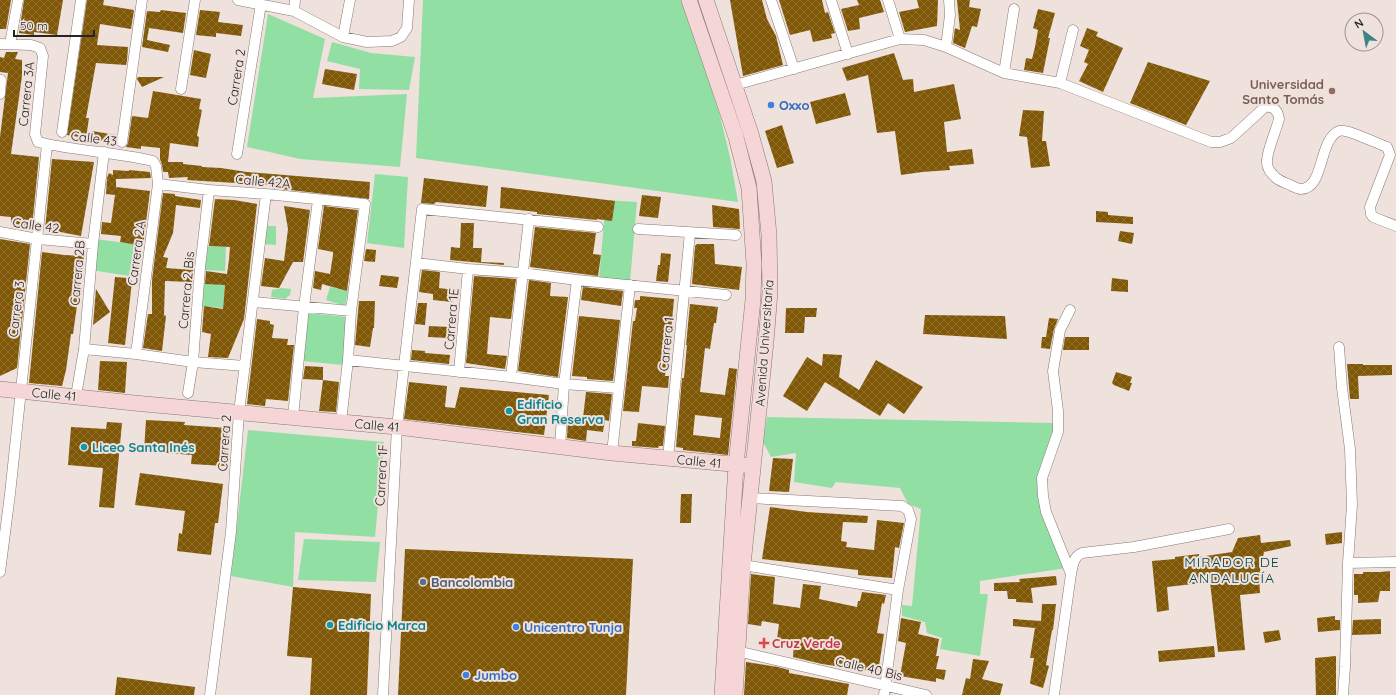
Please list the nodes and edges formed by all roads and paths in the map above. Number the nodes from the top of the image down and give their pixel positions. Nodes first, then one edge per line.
1 (18, 0) edge
2 (81, 0) edge
3 (142, 0) edge
4 (195, 0) edge
5 (238, 0) edge
6 (295, 0) edge
7 (350, 0) edge
8 (409, 0) edge
9 (690, 0) edge
10 (706, 0) edge
11 (772, 0) edge
12 (831, 0) edge
13 (888, 0) edge
14 (949, 0) edge
15 (261, 4) junction
16 (1014, 9) dead end
17 (294, 11) junction
18 (1073, 30) dead end
19 (343, 37) junction
20 (900, 39) junction
21 (5, 44) edge
22 (946, 47) junction
23 (848, 54) junction
24 (794, 69) junction
25 (1004, 73) junction
26 (1, 80) edge
27 (1060, 83) junction
28 (735, 85) junction
29 (181, 88) dead end
30 (0, 94) edge
31 (62, 132) dead end
32 (122, 142) dead end
33 (43, 143) junction
34 (104, 152) junction
35 (237, 154) dead end
36 (148, 160) joint
37 (158, 184) junction
38 (209, 190) junction
39 (266, 194) junction
40 (318, 200) junction
41 (529, 220) junction
42 (1396, 226) edge
43 (598, 227) dead end
44 (638, 229) dead end
45 (0, 232) edge
46 (690, 233) junction
47 (736, 235) dead end
48 (38, 239) junction
49 (93, 244) junction
50 (416, 263) junction
51 (468, 269) junction
52 (522, 273) junction
53 (577, 280) junction
54 (630, 285) junction
55 (684, 291) junction
56 (726, 294) dead end
57 (253, 302) junction
58 (304, 307) junction
59 (1070, 310) dead end
60 (351, 311) junction
61 (1339, 348) dead end
62 (84, 349) junction
63 (136, 354) junction
64 (348, 360) junction
65 (193, 362) junction
66 (245, 366) junction
67 (403, 366) junction
68 (459, 372) junction
69 (511, 377) junction
70 (564, 384) junction
71 (618, 388) junction
72 (0, 389) edge
73 (20, 391) junction
74 (188, 393) dead end
75 (76, 396) junction
76 (239, 412) junction
77 (293, 417) junction
78 (342, 422) junction
79 (397, 426) junction
80 (560, 447) junction
81 (612, 453) junction
82 (668, 458) junction
83 (736, 465) junction
84 (753, 466) junction
85 (750, 498) junction
86 (1228, 529) dead end
87 (1396, 562) edge
88 (1348, 563) junction
89 (743, 566) junction
90 (0, 572) edge
91 (1071, 574) junction
92 (898, 590) junction
93 (737, 651) junction
94 (885, 690) edge
95 (210, 695) edge
96 (383, 695) edge
97 (722, 695) edge
98 (735, 695) edge
99 (926, 695) edge
100 (1054, 695) edge
101 (1343, 695) edge

1 - 21 street
2 - 31 street
3 - 32 street
4 - 29 street
5 - 15 street
6 - 17 street
7 - 19 street
8 - 19 street
9 - 83 main road, Avenida Universitaria
10 - 28 main road, Avenida Universitaria
11 - 24 street
12 - 23 street
13 - 20 street
14 - 22 street
15 - 17 street
15 - 35 street, Carrera 2
16 - 25 street
17 - 19 street
18 - 27 street
20 - 22 street
20 - 23 street
21 - 33 street, Carrera 3A
22 - 25 street
23 - 24 street
24 - 28 street
25 - 27 street
26 - 30 street, Carrera 3A
27 - 42 street
28 - 84 main road, Avenida Universitaria
33 - 34 street, Calle 43
33 - 48 street, Carrera 3
34 - 36 street, Calle 43
34 - 49 street, Carrera 2B
36 - 37 street, Carrera 2A
37 - 38 street, Calle 42A
37 - 63 street, Carrera 2A
38 - 39 street, Calle 42A
38 - 65 street, Carrera 2 Bis
39 - 40 street, Calle 42A
39 - 57 street, Carrera 2
40 - 58 street
40 - 60 street, Calle 42A
41 - 43 street
41 - 50 street, Carrera 1F
41 - 52 street
44 - 46 street
45 - 48 street, Calle 42
46 - 47 street
46 - 55 street, Carrera 1
48 - 49 street, Calle 42
48 - 73 street, Carrera 3
49 - 62 street, Carrera 2B
50 - 51 street
50 - 67 street, Carrera 1F
51 - 52 street
51 - 68 street, Carrera 1E
52 - 53 street
52 - 69 street
53 - 54 street
53 - 70 street
54 - 55 street
54 - 71 street
55 - 56 street
55 - 82 street, Carrera 1
57 - 58 street
57 - 66 street, Carrera 2
58 - 60 street
58 - 77 street
59 - 91 street
60 - 64 street
61 - 88 street
62 - 63 street
62 - 75 street, Carrera 2B
63 - 65 street
64 - 67 street
64 - 78 street
65 - 66 street
65 - 74 street, Carrera 2 Bis
66 - 76 street, Carrera 2
67 - 68 street
67 - 79 street, Carrera 1F
68 - 69 street
69 - 70 street
70 - 71 street
70 - 80 street
71 - 81 street
72 - 73 main road, Calle 41
73 - 75 main road, Calle 41
73 - 90 street, Carrera 3
75 - 76 main road, Calle 41
76 - 77 main road, Calle 41
76 - 95 street, Carrera 2
77 - 78 main road, Calle 41
78 - 79 main road, Calle 41
79 - 80 main road, Calle 41
79 - 96 street, Carrera 1F
80 - 81 main road, Calle 41
81 - 82 main road, Calle 41
82 - 83 main road, Calle 41
83 - 84 main road, Calle 41
83 - 97 main road, Avenida Universitaria
84 - 85 main road, Avenida Universitaria
85 - 89 main road, Avenida Universitaria
85 - 92 street
86 - 91 street
87 - 88 street
88 - 101 street
89 - 92 street
89 - 93 main road, Avenida Universitaria
91 - 100 street
92 - 94 street
93 - 94 street, Calle 40 Bis
93 - 98 main road, Avenida Universitaria
94 - 99 street, Calle 40 Bis

